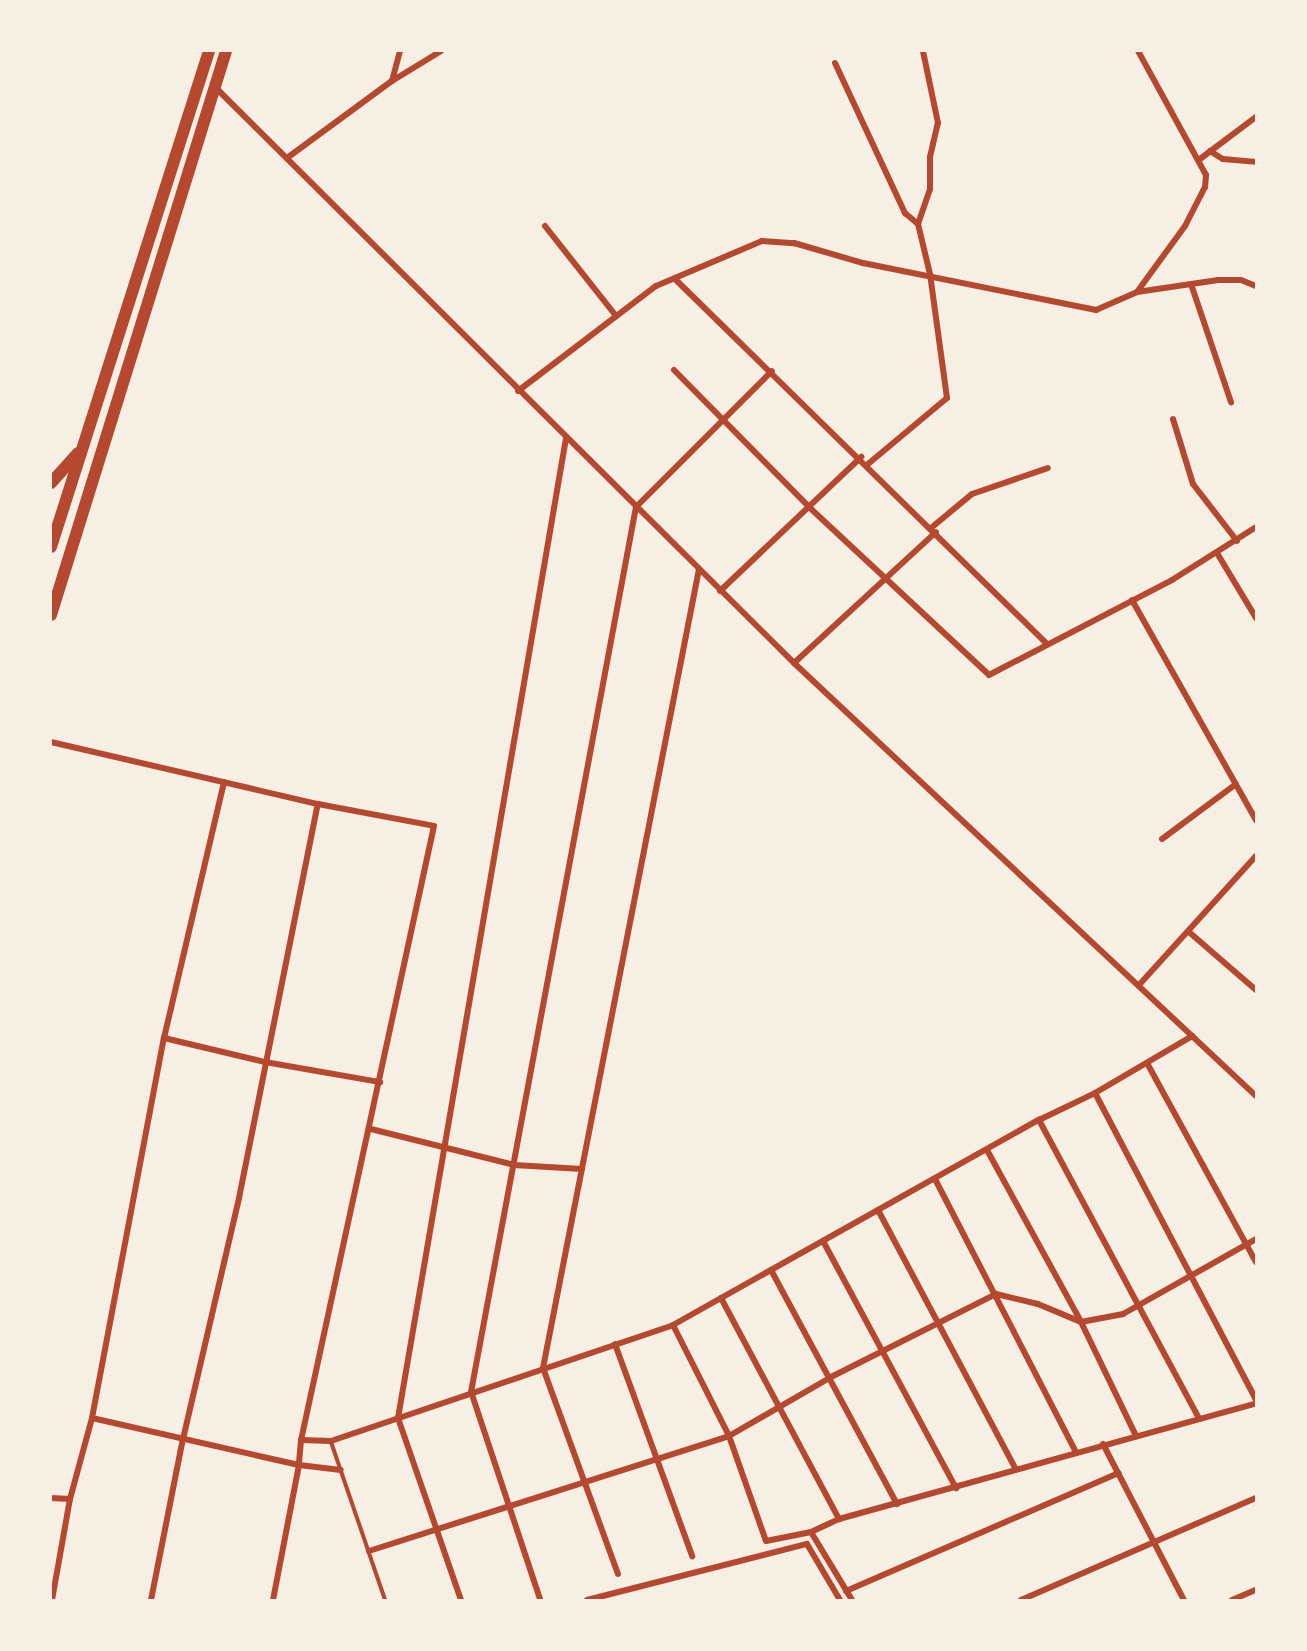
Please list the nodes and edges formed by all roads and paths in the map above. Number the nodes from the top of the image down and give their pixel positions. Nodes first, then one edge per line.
1 (209, 51) edge
2 (226, 51) edge
3 (400, 51) edge
4 (441, 51) edge
5 (923, 51) edge
6 (1138, 51) edge
7 (836, 63) dead end
8 (392, 81) junction
9 (214, 87) junction
10 (1256, 117) edge
11 (1210, 151) junction
12 (287, 158) junction
13 (1200, 159) junction
14 (1256, 162) edge
15 (918, 224) junction
16 (545, 226) dead end
17 (930, 274) junction
18 (676, 280) junction
19 (1191, 284) junction
20 (1256, 286) edge
21 (1137, 292) junction
22 (616, 316) junction
23 (674, 370) dead end
24 (772, 371) junction
25 (518, 391) junction
26 (1231, 402) dead end
27 (1173, 419) dead end
28 (723, 420) junction
29 (566, 438) junction
30 (83, 446) junction
31 (861, 458) junction
32 (868, 464) junction
33 (1048, 468) dead end
34 (51, 483) edge
35 (636, 507) junction
36 (809, 507) junction
37 (1256, 527) edge
38 (934, 530) junction
39 (1237, 541) junction
40 (51, 547) edge
41 (1216, 553) junction
42 (699, 569) junction
43 (887, 579) junction
44 (720, 591) junction
45 (1132, 600) junction
46 (51, 615) edge
47 (1256, 618) edge
48 (1047, 644) junction
49 (794, 663) junction
50 (51, 742) edge
51 (225, 782) junction
52 (1236, 784) junction
53 (318, 804) junction
54 (1256, 820) edge
55 (1162, 839) dead end
56 (1256, 856) edge
57 (1189, 932) junction
58 (1139, 985) junction
59 (1256, 990) edge
60 (1192, 1036) junction
61 (164, 1038) junction
62 (265, 1062) junction
63 (1147, 1063) junction
64 (380, 1082) junction
65 (1095, 1093) junction
66 (1256, 1096) edge
67 (1040, 1120) junction
68 (371, 1129) junction
69 (442, 1146) junction
70 (987, 1150) junction
71 (514, 1165) junction
72 (582, 1169) junction
73 (934, 1179) junction
74 (878, 1210) junction
75 (1256, 1239) edge
76 (823, 1241) junction
77 (1247, 1244) junction
78 (1256, 1262) edge
79 (771, 1270) junction
80 (1192, 1275) junction
81 (996, 1294) junction
82 (721, 1298) junction
83 (1141, 1304) junction
84 (941, 1322) junction
85 (1081, 1322) junction
86 (673, 1325) junction
87 (615, 1344) junction
88 (883, 1350) junction
89 (543, 1368) junction
90 (831, 1377) junction
91 (471, 1392) junction
92 (1256, 1402) edge
93 (777, 1409) junction
94 (92, 1418) junction
95 (398, 1418) junction
96 (1199, 1418) junction
97 (729, 1436) junction
98 (1136, 1436) junction
99 (183, 1439) junction
100 (300, 1440) junction
101 (331, 1441) junction
102 (1103, 1444) junction
103 (1076, 1452) junction
104 (654, 1460) junction
105 (299, 1465) junction
106 (341, 1470) junction
107 (1016, 1470) junction
108 (1119, 1473) junction
109 (582, 1482) junction
110 (956, 1488) junction
111 (51, 1498) edge
112 (1256, 1498) edge
113 (70, 1499) junction
114 (511, 1504) junction
115 (897, 1504) junction
116 (839, 1519) junction
117 (437, 1528) junction
118 (811, 1532) junction
119 (1154, 1541) junction
120 (369, 1551) junction
121 (692, 1556) dead end
122 (618, 1574) dead end
123 (1256, 1590) edge
124 (846, 1591) junction
125 (540, 1599) edge
126 (52, 1600) edge
127 (151, 1600) edge
128 (273, 1600) edge
129 (385, 1600) edge
130 (461, 1600) edge
131 (587, 1600) edge
132 (840, 1600) edge
133 (852, 1600) edge
134 (1021, 1600) edge
135 (1184, 1600) edge
136 (1232, 1600) edge

1 - 30 highway
2 - 9 highway
3 - 8 street
4 - 8 street
5 - 15 street
6 - 13 street
7 - 15 street
8 - 12 street
9 - 12 street
9 - 46 highway
10 - 11 street
11 - 13 street
11 - 14 street
12 - 25 street
13 - 21 street
15 - 17 street
16 - 22 street
17 - 18 street
17 - 21 street
17 - 32 street
18 - 22 street
18 - 24 street
19 - 20 street
19 - 21 street
19 - 26 street
22 - 25 street
23 - 28 street
24 - 28 street
24 - 31 street
25 - 29 street
27 - 39 street
28 - 35 street
28 - 36 street
29 - 35 street
29 - 69 street
30 - 34 highway
30 - 40 highway
31 - 32 street
31 - 36 street
32 - 38 street
33 - 38 street
35 - 42 street
35 - 71 street
36 - 43 street
36 - 44 street
37 - 39 street
38 - 43 street
38 - 48 street
39 - 41 street
41 - 45 street
41 - 47 street
42 - 44 street
42 - 72 street
43 - 48 street
43 - 49 street
44 - 49 street
45 - 48 street
45 - 52 street
49 - 58 street
50 - 51 street
51 - 53 street
51 - 61 street
52 - 54 street
52 - 55 street
53 - 62 street
53 - 64 street
56 - 57 street
57 - 58 street
57 - 59 street
58 - 60 street
60 - 63 street
60 - 66 street
61 - 62 street
61 - 94 street
62 - 64 street
62 - 99 street
63 - 65 street
63 - 77 street
64 - 68 street
65 - 67 street
65 - 80 street
67 - 70 street
67 - 83 street
68 - 69 street
68 - 100 street
69 - 71 street
69 - 95 street
70 - 73 street
70 - 85 street
71 - 72 street
71 - 91 street
72 - 89 street
73 - 74 street
73 - 81 street
74 - 76 street
74 - 84 street
75 - 77 street
76 - 79 street
76 - 88 street
77 - 78 street
77 - 80 street
79 - 82 street
79 - 90 street
80 - 83 street
80 - 92 street
81 - 84 street
81 - 85 street
81 - 103 street
82 - 86 street
82 - 93 street
83 - 85 street
83 - 96 street
84 - 88 street
84 - 107 street
85 - 98 street
86 - 87 street
86 - 97 street
87 - 89 street
87 - 104 street
88 - 90 street
88 - 110 street
89 - 91 street
89 - 109 street
90 - 93 street
90 - 115 street
91 - 95 street
91 - 114 street
92 - 96 street
93 - 97 street
93 - 116 street
94 - 99 street
94 - 113 street
95 - 101 street
95 - 117 street
96 - 98 street
97 - 104 street
97 - 118 street
98 - 102 street
99 - 105 street
99 - 127 street
100 - 101 street
100 - 105 street
101 - 106 lane
102 - 103 street
102 - 108 street
103 - 107 street
104 - 109 street
104 - 121 street
105 - 106 street
105 - 128 street
106 - 120 lane
107 - 110 street
108 - 119 street
108 - 124 street
109 - 114 street
109 - 122 street
110 - 115 street
111 - 113 street
112 - 119 street
113 - 126 street
114 - 117 street
114 - 125 street
115 - 116 street
116 - 118 street
117 - 120 street
117 - 130 street
118 - 124 street
119 - 134 street
119 - 135 street
120 - 129 lane
123 - 136 street
124 - 133 street
131 - 132 street

